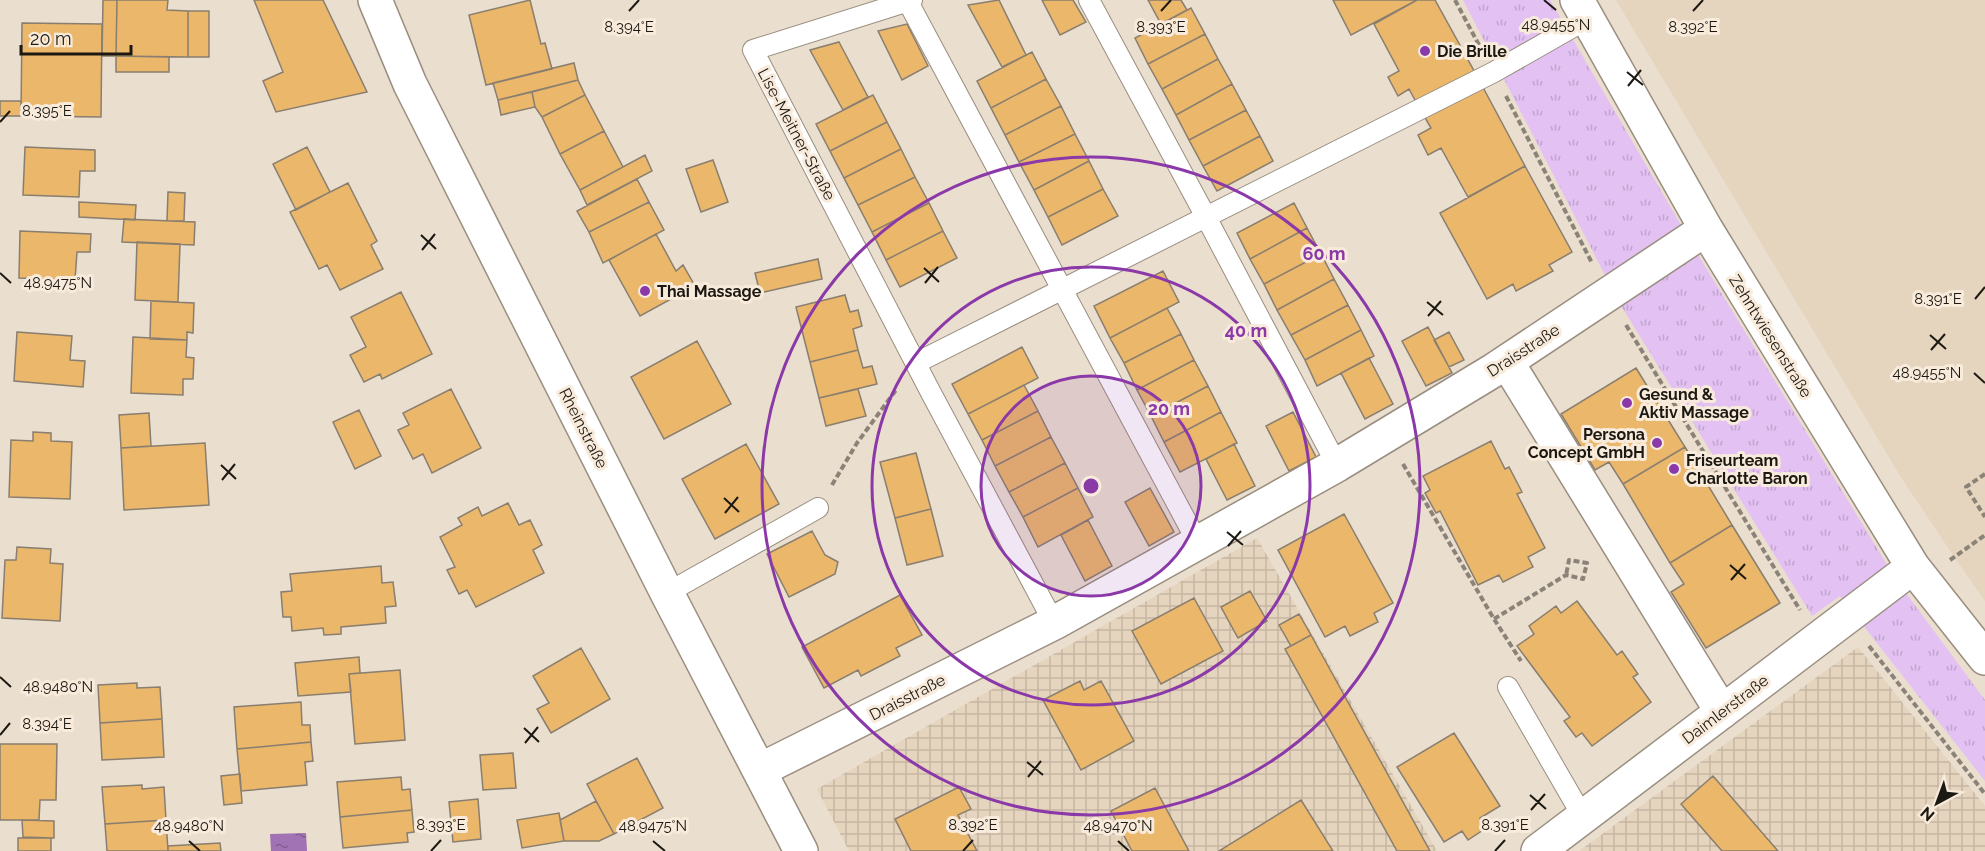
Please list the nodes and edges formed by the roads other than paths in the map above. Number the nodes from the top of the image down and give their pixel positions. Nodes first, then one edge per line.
1 (375, 0) edge
2 (909, 0) edge
3 (1089, 0) edge
4 (1582, 9) edge
5 (1206, 217) junction
6 (1706, 229) junction
7 (1063, 289) junction
8 (1507, 362) junction
9 (916, 363) junction
10 (1336, 465) junction
11 (818, 508) road end
12 (1198, 543) junction
13 (1912, 567) junction
14 (667, 593) junction
15 (1054, 623) junction
16 (1985, 658) edge
17 (1508, 687) dead end
18 (1722, 712) junction
19 (760, 770) junction
20 (1583, 817) junction
21 (801, 851) edge
22 (1538, 851) edge

1 - 14 street, Rheinstraße
2 - 7 lane, Lise-Meitner-Straße
2 - 9 lane, Lise-Meitner-Straße
3 - 5 lane
4 - 5 lane
4 - 6 street, Zehntwiesenstraße
5 - 7 lane
5 - 10 lane
6 - 8 street, Draisstraße
6 - 13 street, Zehntwiesenstraße
7 - 9 lane
7 - 12 lane
8 - 10 street, Draisstraße
8 - 18 street
9 - 15 lane
10 - 12 street, Draisstraße
11 - 14 lane
12 - 15 street, Draisstraße
13 - 16 street, Zehntwiesenstraße
13 - 18 street, Daimlerstraße
14 - 19 street, Rheinstraße
15 - 19 street, Draisstraße
17 - 20 lane
18 - 20 street, Daimlerstraße
19 - 21 street, Rheinstraße
20 - 22 street, Daimlerstraße

